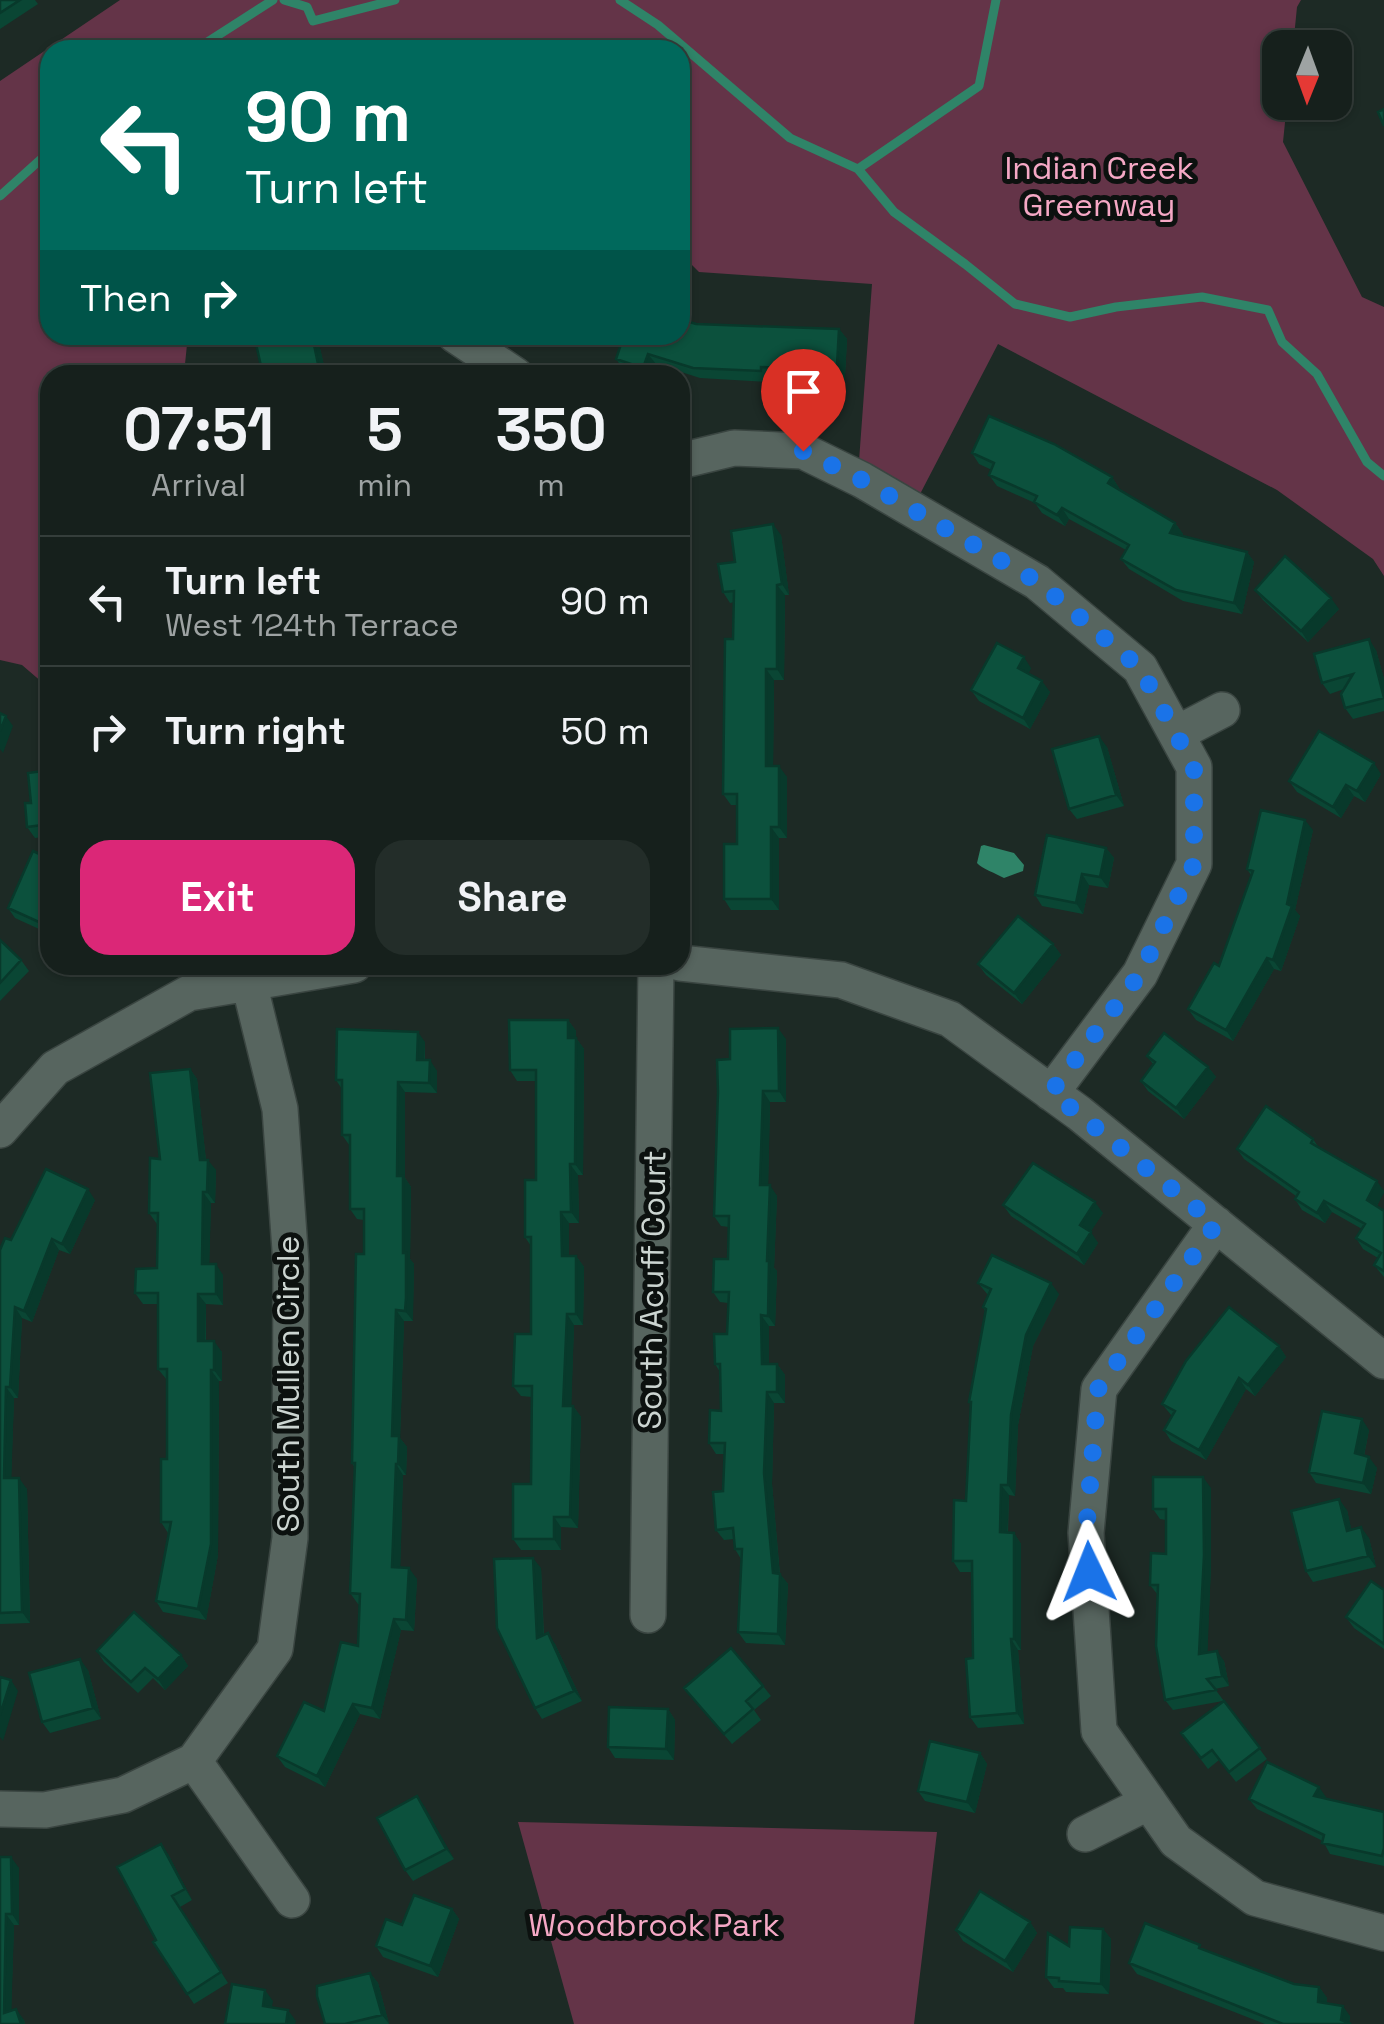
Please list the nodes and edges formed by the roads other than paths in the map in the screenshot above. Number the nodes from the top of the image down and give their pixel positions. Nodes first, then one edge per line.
1 (469, 345) edge
2 (500, 365) edge
3 (690, 459) edge
4 (1222, 710) dead end
5 (1176, 734) junction
6 (690, 964) edge
7 (295, 975) edge
8 (656, 975) edge
9 (248, 983) junction
10 (1051, 1092) junction
11 (5, 1115) edge
12 (1216, 1224) junction
13 (1384, 1361) edge
14 (648, 1616) dead end
15 (194, 1761) junction
16 (1149, 1802) junction
17 (0, 1809) edge
18 (1086, 1834) dead end
19 (292, 1900) dead end
20 (1384, 1932) edge

1 - 2 street
3 - 5 street
4 - 5 street
5 - 10 street
6 - 10 street
7 - 9 street
8 - 14 street, South Acuff Court
9 - 11 street
9 - 15 street, South Mullen Circle
10 - 12 street
12 - 13 street
12 - 16 street
15 - 17 street, South Mullen Circle
15 - 19 street
16 - 18 street
16 - 20 street

